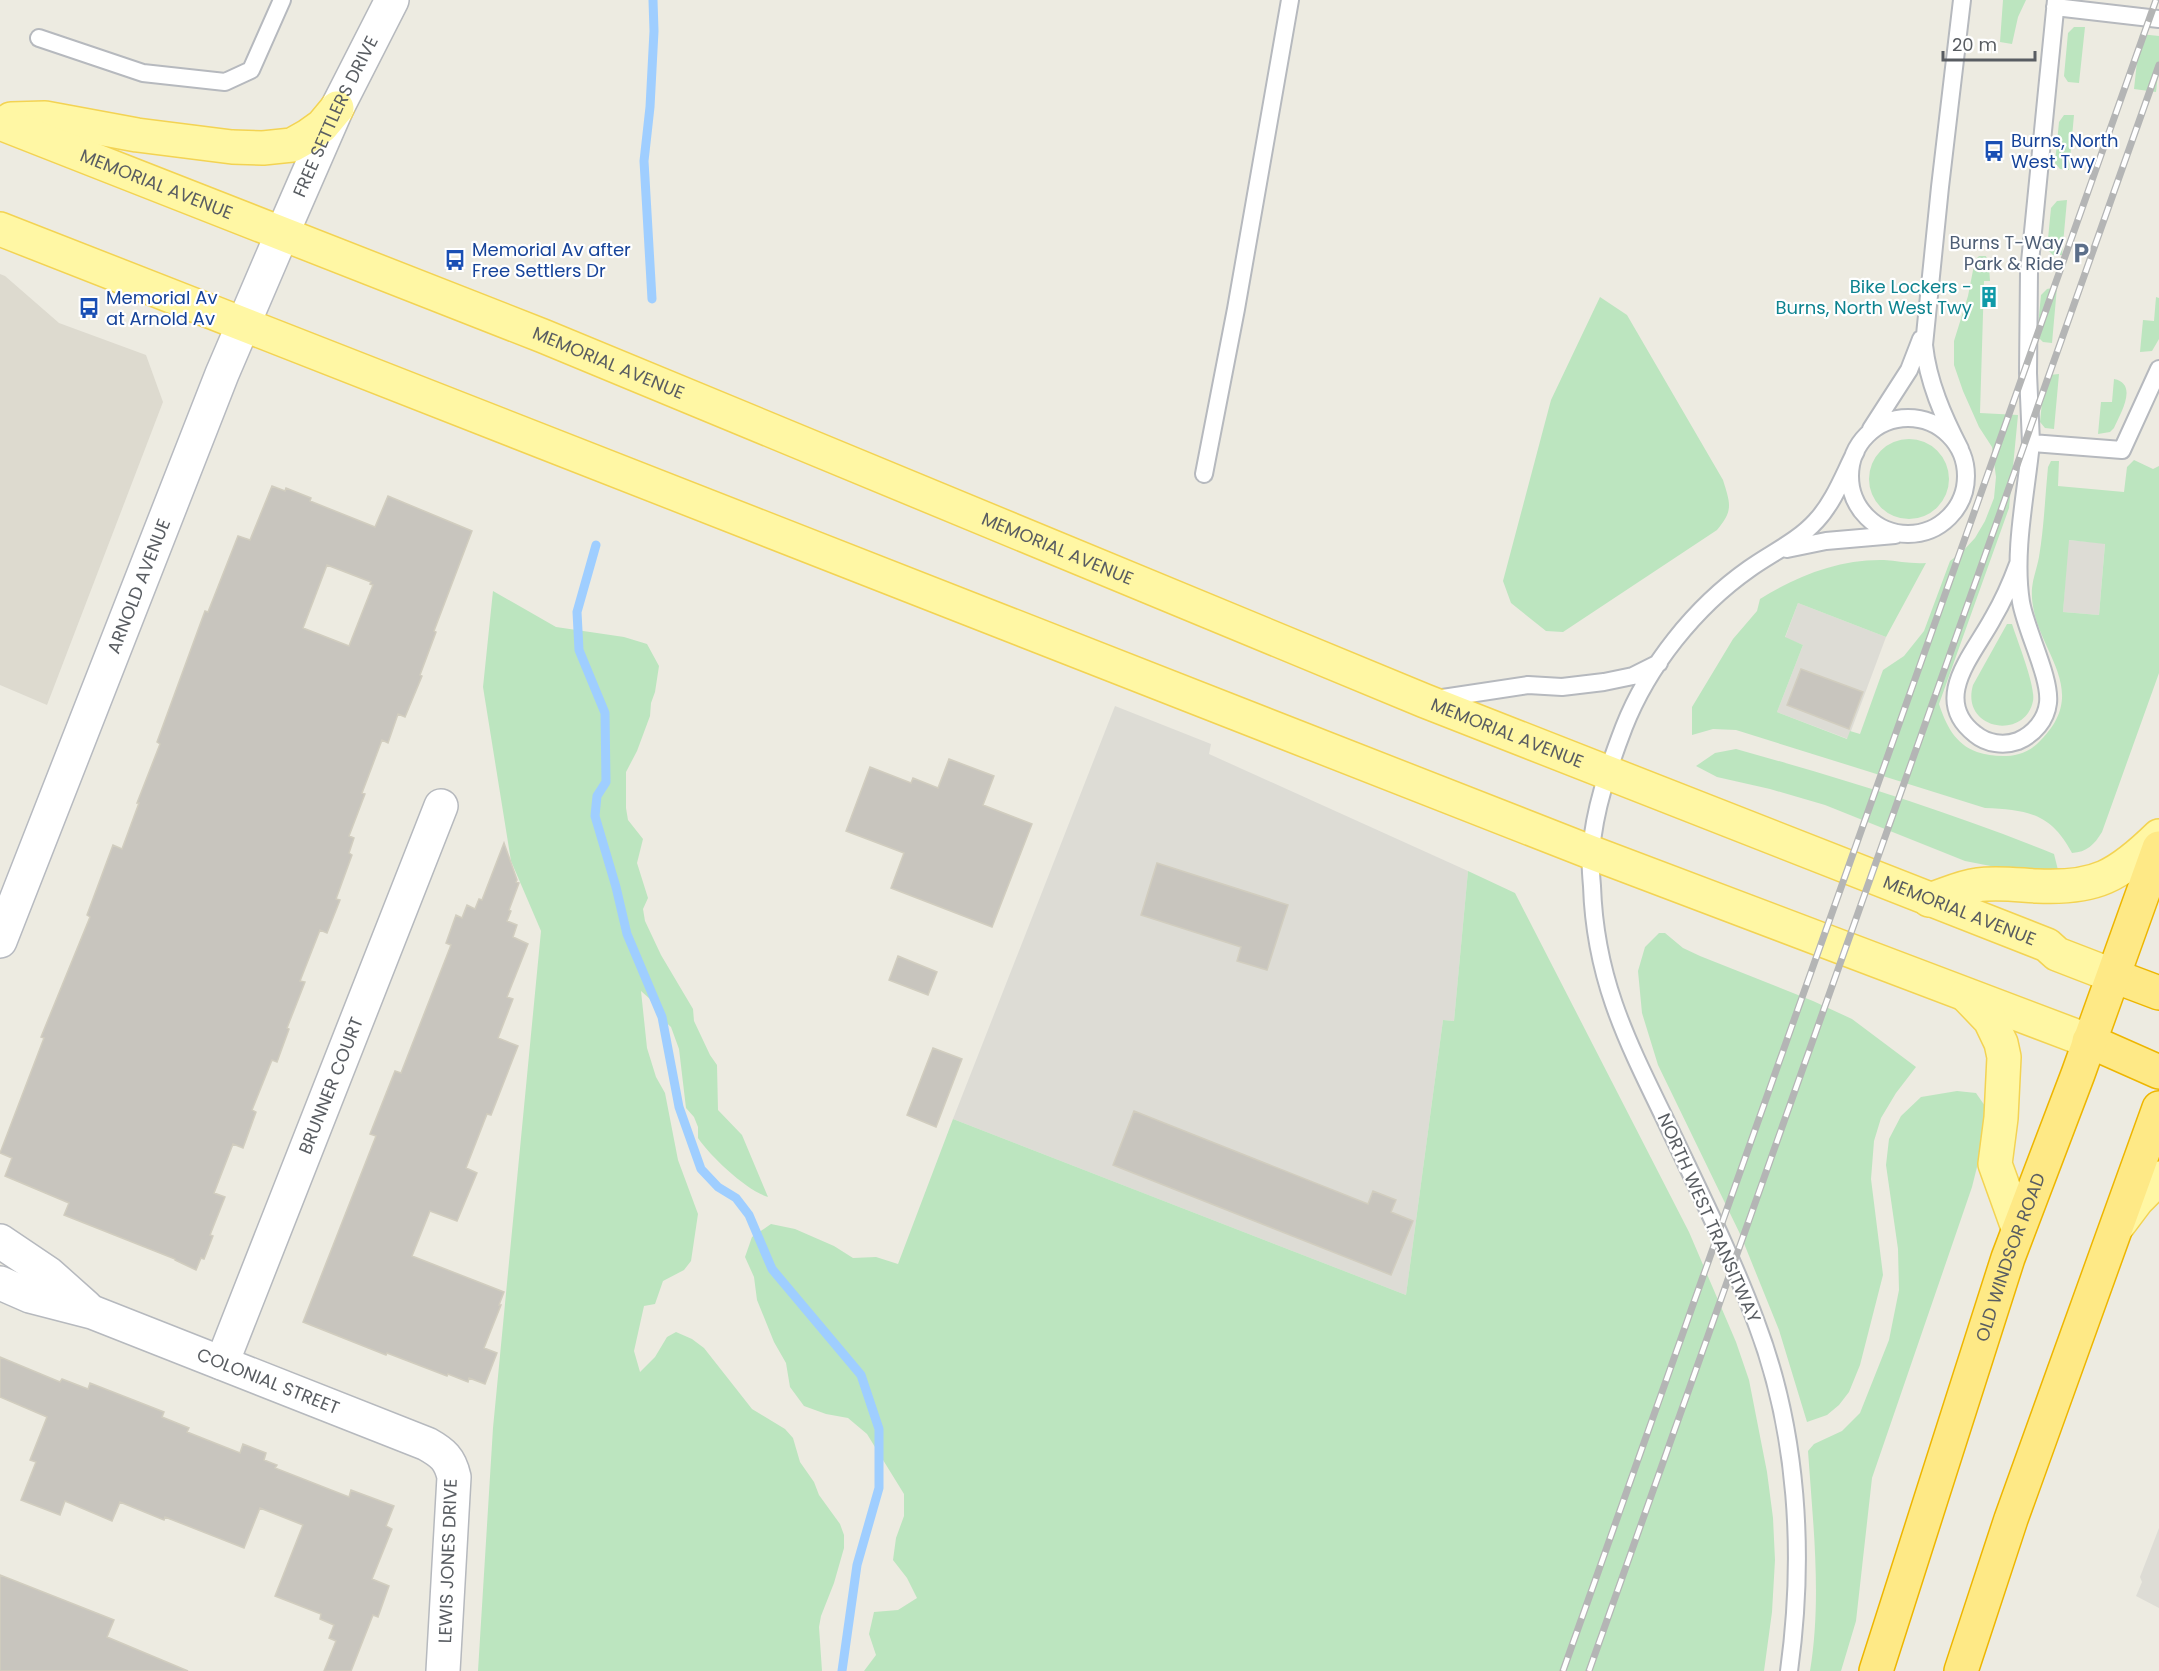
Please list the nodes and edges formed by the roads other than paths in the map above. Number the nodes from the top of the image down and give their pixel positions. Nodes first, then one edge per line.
1 (282, 0) edge
2 (392, 0) edge
3 (1290, 0) edge
4 (1962, 0) edge
5 (2056, 3) edge
6 (2159, 19) edge
7 (39, 39) dead end
8 (337, 108) junction
9 (0, 121) edge
10 (0, 229) edge
11 (282, 234) junction
12 (243, 324) junction
13 (1925, 327) junction
14 (2159, 369) edge
15 (2031, 443) junction
16 (1861, 444) junction
17 (1959, 449) junction
18 (1204, 474) dead end
19 (1912, 534) junction
20 (1775, 553) junction
21 (2018, 564) junction
22 (1659, 663) junction
23 (1425, 701) junction
24 (1608, 774) junction
25 (441, 806) dead end
26 (2159, 836) edge
27 (2159, 848) edge
28 (1590, 852) junction
29 (1929, 900) junction
30 (0, 941) edge
31 (2114, 976) junction
32 (2159, 993) edge
33 (1966, 995) junction
34 (2090, 1041) junction
35 (2159, 1072) edge
36 (2159, 1108) edge
37 (2159, 1178) edge
38 (2019, 1228) junction
39 (2114, 1231) junction
40 (0, 1241) edge
41 (0, 1283) edge
42 (92, 1312) junction
43 (222, 1363) junction
44 (443, 1453) joint
45 (443, 1671) edge
46 (1789, 1671) edge
47 (1876, 1671) edge
48 (1961, 1671) edge

1 - 7 lane
2 - 8 street, FREE SETTLERS DRIVE
3 - 18 lane
4 - 13 lane
5 - 6 lane
5 - 15 lane
8 - 9 main road
8 - 11 street, FREE SETTLERS DRIVE
9 - 11 main road, MEMORIAL AVENUE
10 - 12 main road
11 - 12 street, ARNOLD AVENUE
11 - 23 main road, MEMORIAL AVENUE
12 - 28 main road
12 - 30 street, ARNOLD AVENUE
13 - 16 lane
13 - 17 lane
14 - 15 lane
15 - 21 lane
16 - 17 lane
16 - 19 lane
16 - 20 lane
17 - 19 lane
19 - 20 lane
20 - 22 lane
21 - 21 lane
22 - 23 lane
22 - 24 lane, NORTH WEST TRANSITWAY
23 - 24 main road, MEMORIAL AVENUE
24 - 28 lane, NORTH WEST TRANSITWAY
24 - 29 main road, MEMORIAL AVENUE
25 - 43 street, BRUNNER COURT
26 - 29 main road
27 - 31 highway, OLD WINDSOR ROAD
28 - 33 main road
28 - 46 lane, NORTH WEST TRANSITWAY
29 - 31 main road, MEMORIAL AVENUE
31 - 32 highway
31 - 34 highway, OLD WINDSOR ROAD
33 - 34 main road
33 - 38 main road
34 - 35 highway
34 - 38 highway, OLD WINDSOR ROAD
36 - 39 highway
37 - 39 main road
38 - 47 highway, OLD WINDSOR ROAD
39 - 48 highway
40 - 42 street, COLONIAL STREET
41 - 42 street, COLONIAL STREET
42 - 43 street, COLONIAL STREET
43 - 44 street, COLONIAL STREET
44 - 45 street, LEWIS JONES DRIVE

